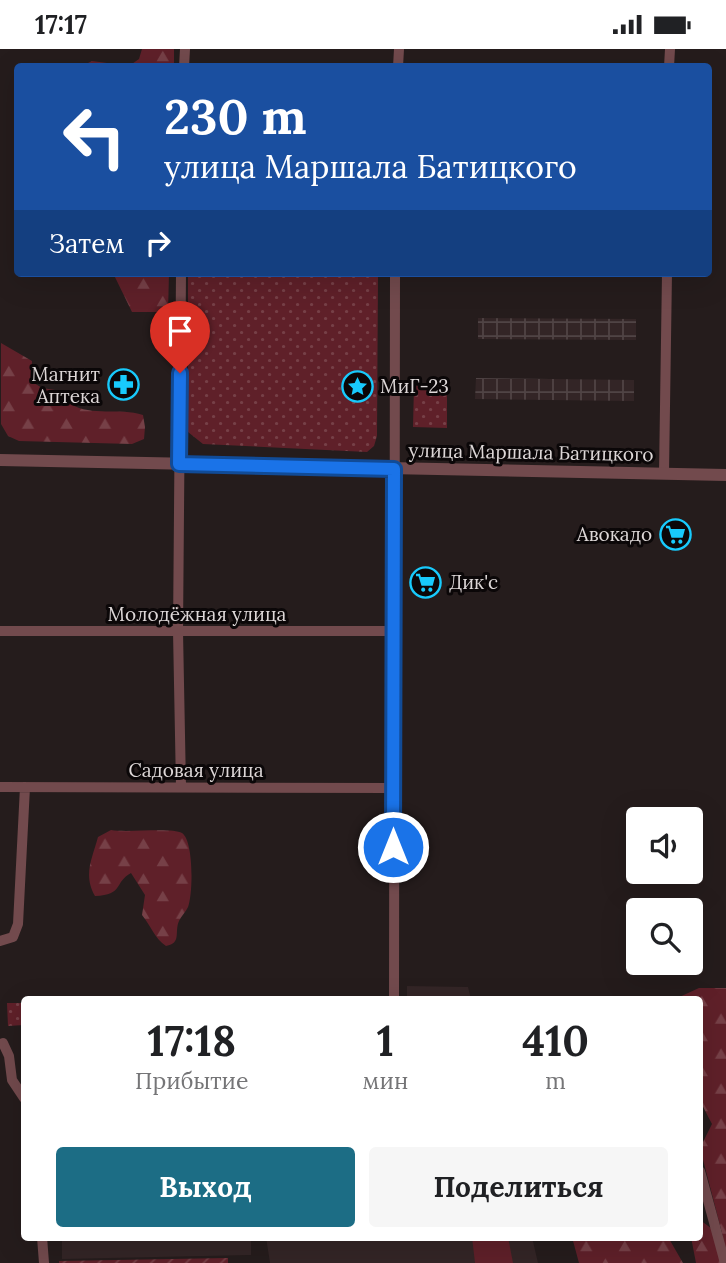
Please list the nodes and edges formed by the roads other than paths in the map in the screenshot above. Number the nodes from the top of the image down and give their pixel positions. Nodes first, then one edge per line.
1 (181, 277) edge
2 (396, 277) edge
3 (667, 277) edge
4 (0, 460) edge
5 (179, 464) junction
6 (394, 469) junction
7 (664, 473) junction
8 (726, 475) edge
9 (0, 631) edge
10 (178, 631) junction
11 (393, 631) junction
12 (0, 787) edge
13 (25, 787) junction
14 (181, 787) junction
15 (393, 788) junction
16 (0, 941) edge
17 (394, 996) edge
18 (3, 1043) dead end
19 (21, 1094) edge
20 (703, 1182) edge
21 (42, 1241) edge
22 (44, 1263) edge
23 (725, 1263) edge

1 - 5 street
2 - 6 street
3 - 7 street
4 - 5 street, улица Маршала Батицкого
5 - 6 street, улица Маршала Батицкого
5 - 10 street
6 - 7 street, улица Маршала Батицкого
6 - 11 street
7 - 8 street, улица Маршала Батицкого
9 - 10 street, Молодёжная улица
10 - 11 street, Молодёжная улица
10 - 14 street
11 - 15 street
12 - 13 street, Садовая улица
13 - 14 street, Садовая улица
13 - 16 street
14 - 15 street, Садовая улица
15 - 17 street
18 - 19 street
20 - 23 street
21 - 22 street

